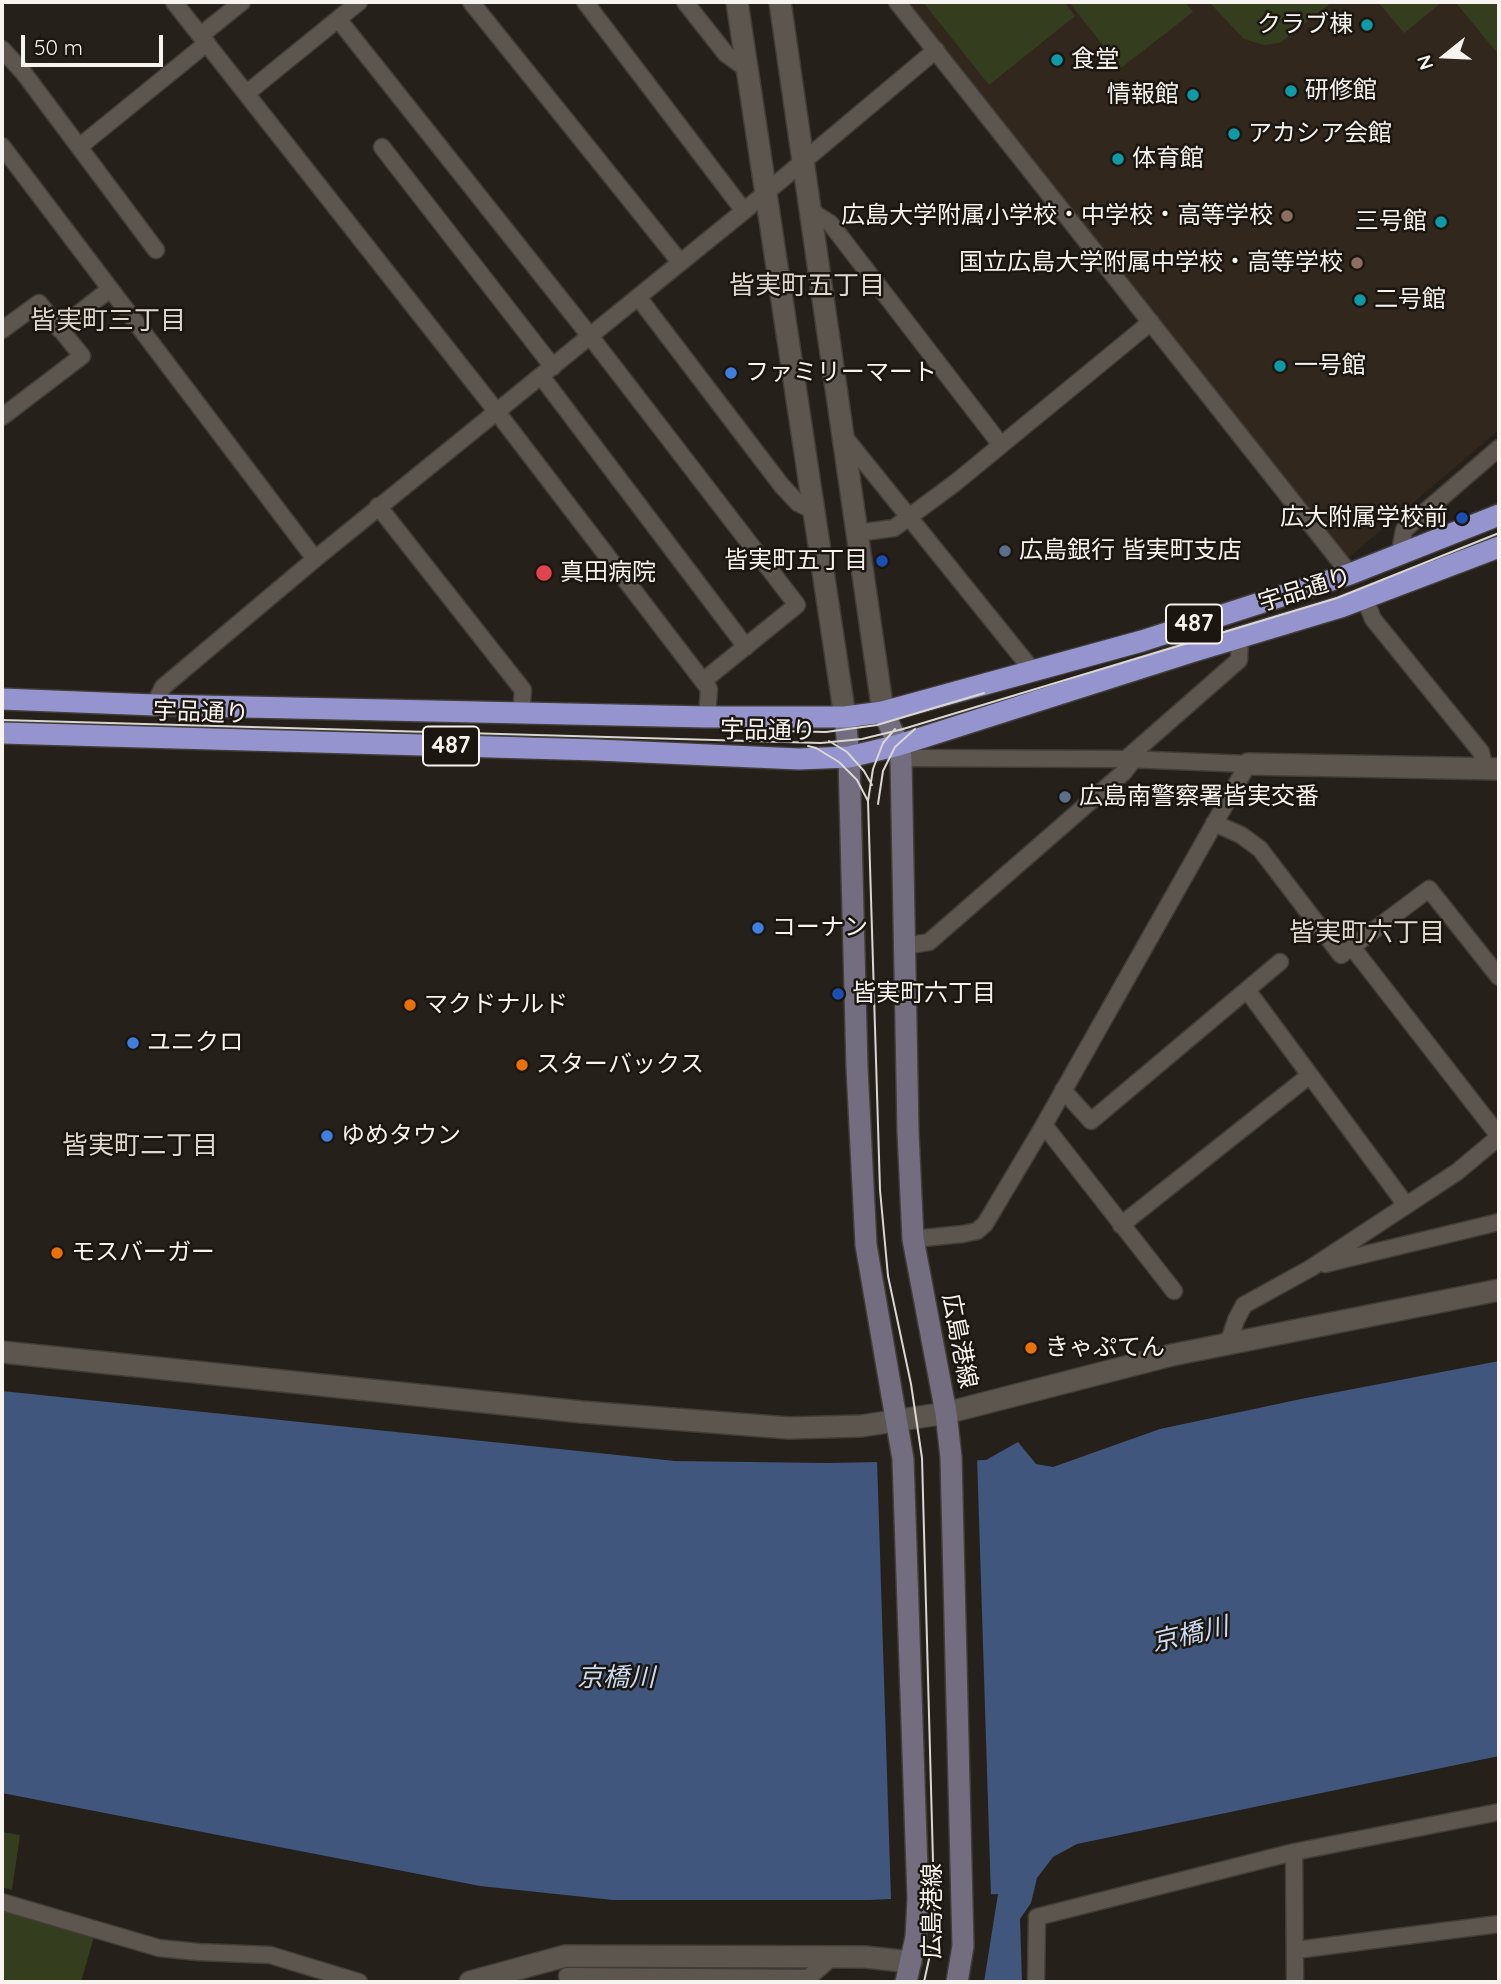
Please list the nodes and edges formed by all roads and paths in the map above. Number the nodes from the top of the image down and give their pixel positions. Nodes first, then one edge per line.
1 (174, 2) edge
2 (242, 2) edge
3 (359, 2) edge
4 (471, 2) edge
5 (585, 2) edge
6 (685, 2) edge
7 (737, 2) edge
8 (779, 2) edge
9 (897, 2) edge
10 (338, 19) junction
11 (204, 39) junction
12 (2, 49) edge
13 (936, 50) junction
14 (748, 70) junction
15 (247, 93) junction
16 (2, 146) edge
17 (79, 147) junction
18 (382, 148) dead end
19 (803, 163) junction
20 (766, 192) junction
21 (809, 210) junction
22 (744, 211) junction
23 (156, 250) dead end
24 (680, 262) junction
25 (110, 289) junction
26 (638, 297) junction
27 (1151, 322) junction
28 (60, 329) junction
29 (2, 330) edge
30 (590, 336) junction
31 (547, 371) junction
32 (497, 412) junction
33 (2, 417) edge
34 (842, 434) junction
35 (1001, 445) junction
36 (1499, 448) edge
37 (378, 506) junction
38 (814, 510) junction
39 (1499, 515) edge
40 (909, 517) junction
41 (857, 533) junction
42 (1499, 547) edge
43 (1399, 557) junction
44 (315, 559) junction
45 (1350, 575) junction
46 (1365, 598) junction
47 (1240, 637) junction
48 (746, 647) junction
49 (1032, 671) junction
50 (703, 681) junction
51 (2, 699) edge
52 (154, 705) junction
53 (883, 712) junction
54 (521, 713) junction
55 (707, 717) junction
56 (845, 717) junction
57 (2, 733) edge
58 (900, 751) junction
59 (849, 758) junction
60 (1130, 759) junction
61 (1248, 764) junction
62 (1492, 769) edge
63 (1214, 823) junction
64 (905, 946) junction
65 (1352, 947) junction
66 (1280, 962) dead end
67 (1499, 977) edge
68 (1247, 990) junction
69 (1310, 1075) junction
70 (1063, 1090) junction
71 (1044, 1125) junction
72 (1499, 1137) edge
73 (1406, 1205) junction
74 (1499, 1222) edge
75 (1121, 1224) junction
76 (913, 1239) junction
77 (1311, 1268) junction
78 (1499, 1290) edge
79 (1174, 1291) dead end
80 (1228, 1344) junction
81 (2, 1352) edge
82 (946, 1413) junction
83 (898, 1420) junction
84 (1499, 1812) edge
85 (1294, 1852) junction
86 (2, 1902) edge
87 (1499, 1924) edge
88 (1296, 1950) junction
89 (567, 1971) edge
90 (908, 1972) edge
91 (359, 1982) edge
92 (470, 1982) edge
93 (957, 1982) edge
94 (1036, 1982) edge
95 (1295, 1982) edge

1 - 11 street
2 - 11 street
3 - 10 street
4 - 24 street
5 - 22 street
6 - 14 street
7 - 14 street
8 - 19 street
9 - 13 street
10 - 15 street
10 - 30 street
11 - 15 street
11 - 17 street
12 - 17 street
13 - 19 street
13 - 27 street
14 - 20 street
15 - 32 street
16 - 25 street
17 - 23 street
18 - 31 street
19 - 20 street
19 - 21 street
20 - 22 street
20 - 38 street
21 - 34 street
21 - 35 street
22 - 24 street
24 - 26 street
25 - 28 street
25 - 44 street
26 - 30 street
26 - 38 street
27 - 35 street
27 - 45 street
28 - 29 street
28 - 33 street
30 - 31 street
30 - 48 street
31 - 32 street
31 - 48 street
32 - 37 street
32 - 50 street
34 - 40 street
34 - 41 street
35 - 40 street
36 - 43 street
37 - 44 street
37 - 54 street
38 - 56 street
39 - 43 highway, 宇品通り / 487
40 - 41 street
40 - 49 street
41 - 53 street
42 - 46 highway, 宇品通り / 487
43 - 45 highway, 宇品通り / 487
44 - 52 street
45 - 49 highway, 宇品通り / 487
46 - 47 highway, 宇品通り / 487
46 - 62 street
47 - 58 highway, 宇品通り / 487
47 - 60 street
48 - 50 street
49 - 53 highway, 宇品通り / 487
50 - 55 street
51 - 52 highway, 宇品通り / 487
52 - 54 highway, 宇品通り / 487
53 - 56 highway, 宇品通り / 487
53 - 58 main road, 広島港線
54 - 55 highway, 宇品通り / 487
55 - 56 highway, 宇品通り / 487
56 - 59 main road, 広島港線
57 - 59 highway, 宇品通り / 487
58 - 59 highway, 宇品通り / 487
58 - 60 street
58 - 64 main road, 広島港線
59 - 83 main road, 広島港線
60 - 61 street
60 - 64 street
61 - 62 street
61 - 63 street
63 - 65 street
63 - 70 street
64 - 76 main road, 広島港線
65 - 67 street
65 - 72 street
66 - 68 street
68 - 69 street
68 - 70 street
69 - 73 street
69 - 75 street
70 - 71 street
71 - 75 street
71 - 76 street
72 - 73 street
73 - 77 street
74 - 77 street
75 - 79 street
76 - 82 main road, 広島港線
77 - 80 street
78 - 80 street
80 - 82 street
81 - 83 street
82 - 83 street
82 - 93 main road, 広島港線
83 - 90 main road, 広島港線
84 - 85 street
85 - 88 street
85 - 94 street
86 - 91 street
87 - 88 street
88 - 95 street
89 - 90 street
89 - 92 street

